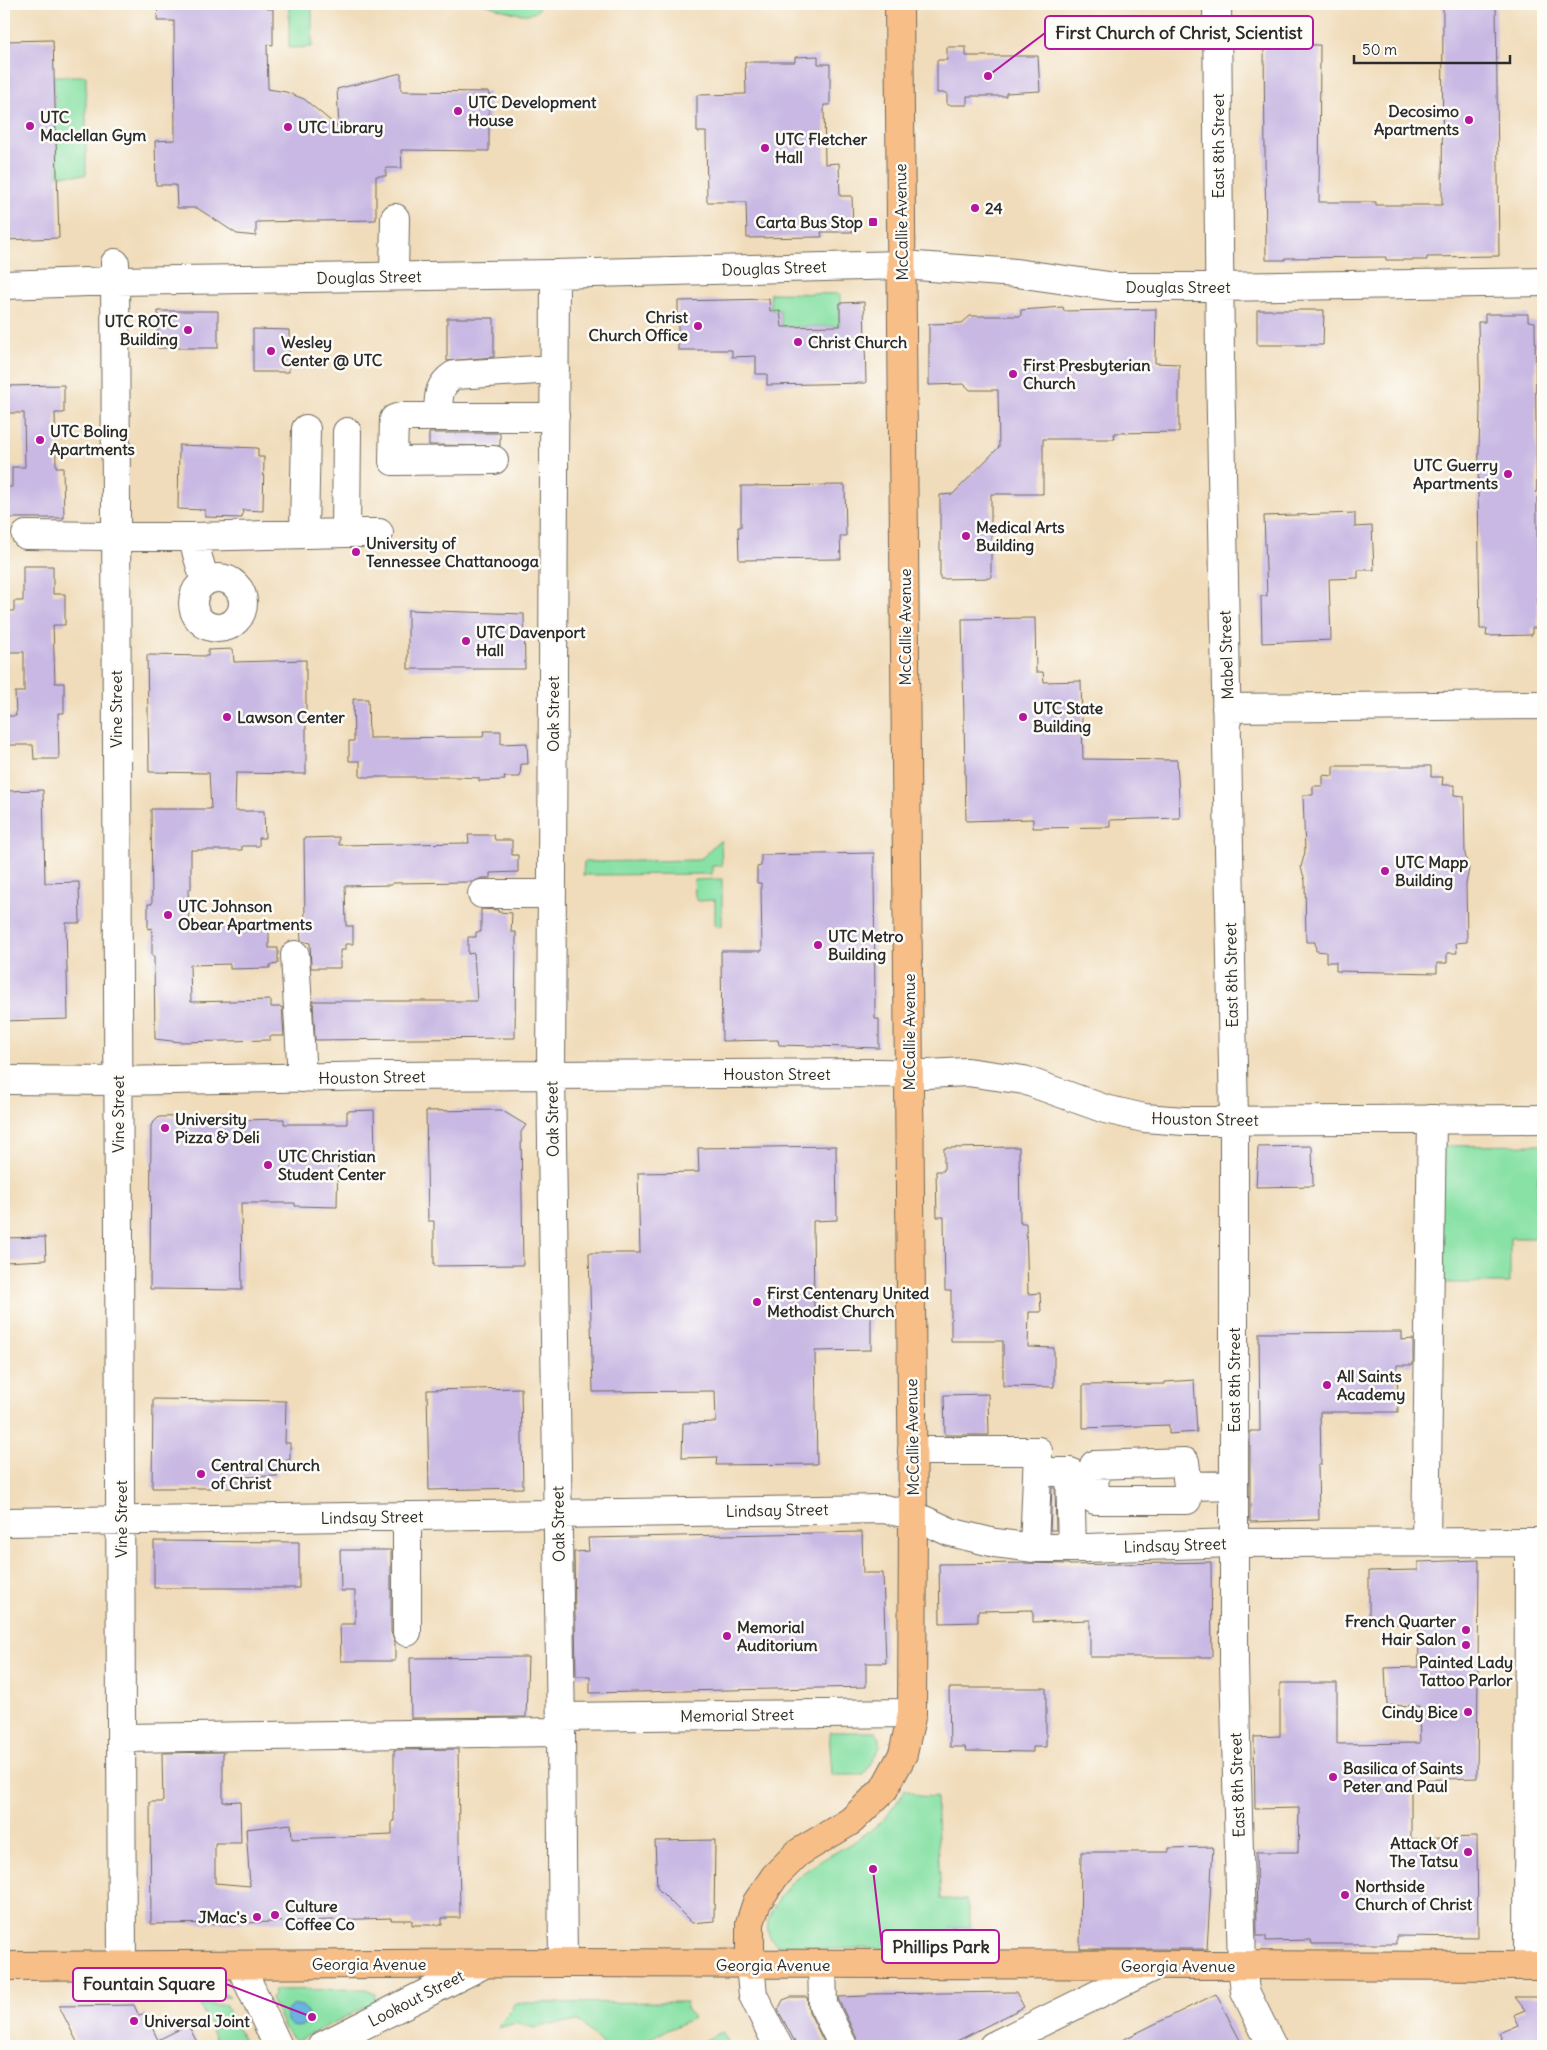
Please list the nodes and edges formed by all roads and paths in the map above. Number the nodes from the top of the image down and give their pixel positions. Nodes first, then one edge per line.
1 (899, 4) edge
2 (1217, 4) edge
3 (395, 218) dead end
4 (902, 266) junction
5 (115, 272) junction
6 (555, 274) junction
7 (394, 276) junction
8 (1543, 282) edge
9 (4, 285) edge
10 (1218, 287) junction
11 (555, 369) junction
12 (555, 415) junction
13 (438, 417) junction
14 (306, 429) dead end
15 (347, 432) dead end
16 (494, 460) dead end
17 (346, 533) junction
18 (379, 533) dead end
19 (304, 534) junction
20 (26, 535) dead end
21 (116, 536) junction
22 (192, 537) junction
23 (205, 581) dead end
24 (1543, 704) edge
25 (1226, 708) junction
26 (482, 894) dead end
27 (552, 894) junction
28 (296, 955) dead end
29 (909, 1073) junction
30 (552, 1075) junction
31 (302, 1078) junction
32 (4, 1080) edge
33 (118, 1081) junction
34 (1432, 1119) junction
35 (1543, 1119) edge
36 (1234, 1120) junction
37 (912, 1451) junction
38 (1038, 1472) junction
39 (1233, 1485) junction
40 (1188, 1486) dead end
41 (558, 1514) junction
42 (913, 1515) junction
43 (407, 1516) junction
44 (122, 1520) junction
45 (4, 1522) edge
46 (1426, 1542) junction
47 (1536, 1542) edge
48 (1233, 1543) junction
49 (1034, 1548) junction
50 (1072, 1548) junction
51 (407, 1632) dead end
52 (912, 1713) junction
53 (561, 1725) junction
54 (122, 1738) junction
55 (484, 1964) junction
56 (563, 1964) junction
57 (122, 1965) junction
58 (240, 1965) junction
59 (750, 1965) junction
60 (822, 1965) junction
61 (1078, 1965) junction
62 (4, 1966) edge
63 (1155, 1966) junction
64 (1242, 1966) junction
65 (1536, 1966) edge
66 (1096, 1995) junction
67 (278, 2046) edge
68 (322, 2046) edge
69 (778, 2046) edge
70 (842, 2046) edge
71 (994, 2046) edge
72 (1272, 2046) edge

1 - 4 main road, McCallie Avenue
2 - 10 street, East 8th Street
3 - 7 street
4 - 6 street, Douglas Street
4 - 10 street, Douglas Street
4 - 29 main road, McCallie Avenue
5 - 7 street, Douglas Street
5 - 9 street, Douglas Street
5 - 21 street, Vine Street
6 - 7 street, Douglas Street
6 - 11 street, Oak Street
8 - 10 street, Douglas Street
10 - 25 street, Mabel Street
11 - 12 street, Oak Street
11 - 13 street
12 - 13 street
12 - 27 street, Oak Street
13 - 16 street
14 - 19 street
15 - 17 street
17 - 18 street
17 - 19 street
19 - 22 street
20 - 21 street
21 - 22 street
21 - 33 street, Vine Street
22 - 23 street
24 - 25 street, Mabel Street
25 - 36 street, East 8th Street
26 - 27 street
27 - 30 street, Oak Street
28 - 31 street
29 - 30 street, Houston Street
29 - 36 street, Houston Street
29 - 37 main road, McCallie Avenue
30 - 31 street, Houston Street
30 - 41 street, Oak Street
31 - 33 street, Houston Street
32 - 33 street, Houston Street
33 - 44 street, Vine Street
34 - 35 street, Houston Street
34 - 36 street, Houston Street
34 - 46 street
36 - 39 street, East 8th Street
37 - 38 street
37 - 42 main road, McCallie Avenue
38 - 49 street
38 - 50 street
39 - 40 street
39 - 48 street, East 8th Street
41 - 42 street, Lindsay Street
41 - 43 street, Lindsay Street
41 - 53 street, Oak Street
42 - 49 street, Lindsay Street
42 - 52 main road, McCallie Avenue
43 - 44 street, Lindsay Street
43 - 51 street
44 - 45 street, Lindsay Street
44 - 54 street, Vine Street
46 - 47 street, Lindsay Street
46 - 48 street, Lindsay Street
47 - 65 street
48 - 50 street, Lindsay Street
48 - 64 street, East 8th Street
49 - 50 street, Lindsay Street
52 - 53 street, Memorial Street
52 - 59 main road, McCallie Avenue
53 - 54 street, Memorial Street
53 - 56 street, Oak Street
54 - 57 street, Vine Street
55 - 56 main road, Georgia Avenue
55 - 58 main road, Georgia Avenue
55 - 68 street, Lookout Street
56 - 59 main road, Georgia Avenue
57 - 58 main road, Georgia Avenue
57 - 62 main road, Georgia Avenue
58 - 67 street
59 - 60 main road, Georgia Avenue
59 - 69 street
60 - 61 main road, Georgia Avenue
60 - 70 street
61 - 63 main road, Georgia Avenue
61 - 66 street
63 - 64 main road, Georgia Avenue
63 - 66 street
64 - 65 main road, Georgia Avenue
64 - 72 street, East 8th Street
66 - 71 street

